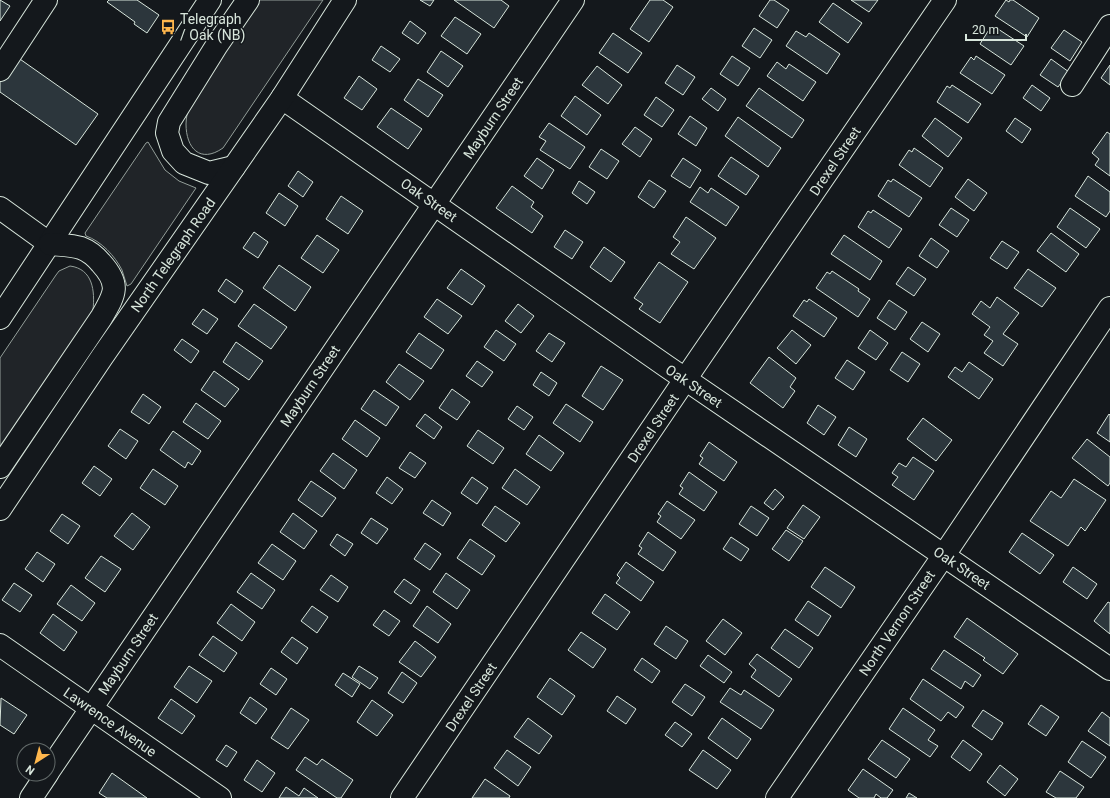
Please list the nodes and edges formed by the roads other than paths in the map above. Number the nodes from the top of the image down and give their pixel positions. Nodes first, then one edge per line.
1 (46, 0) edge
2 (248, 0) edge
3 (345, 0) edge
4 (573, 0) edge
5 (945, 0) edge
6 (206, 2) edge
7 (1110, 26) edge
8 (0, 70) edge
9 (1072, 85) dead end
10 (282, 98) junction
11 (234, 167) junction
12 (434, 204) junction
13 (0, 208) edge
14 (50, 244) junction
15 (1110, 308) edge
16 (0, 318) edge
17 (686, 380) junction
18 (0, 467) edge
19 (0, 509) edge
20 (944, 555) junction
21 (0, 645) edge
22 (1110, 669) edge
23 (91, 708) junction
24 (56, 760) edge
25 (41, 782) edge
26 (31, 798) edge
27 (218, 798) edge
28 (402, 798) edge
29 (777, 798) edge

1 - 8 street
2 - 11 street
3 - 10 street, North Telegraph Road
4 - 12 street, Mayburn Street
5 - 17 street, Drexel Street
6 - 14 street
7 - 9 street
10 - 11 street, North Telegraph Road
10 - 12 street, Oak Street
11 - 19 street, North Telegraph Road
12 - 17 street, Oak Street
12 - 23 street, Mayburn Street
13 - 14 street
14 - 16 street
14 - 18 street
15 - 20 street, North Vernon Street
17 - 20 street, Oak Street
17 - 28 street, Drexel Street
20 - 22 street, Oak Street
20 - 29 street, North Vernon Street
21 - 23 street, Lawrence Avenue
23 - 24 street, Mayburn Street
23 - 27 street, Lawrence Avenue
25 - 26 street, Mayburn Street

